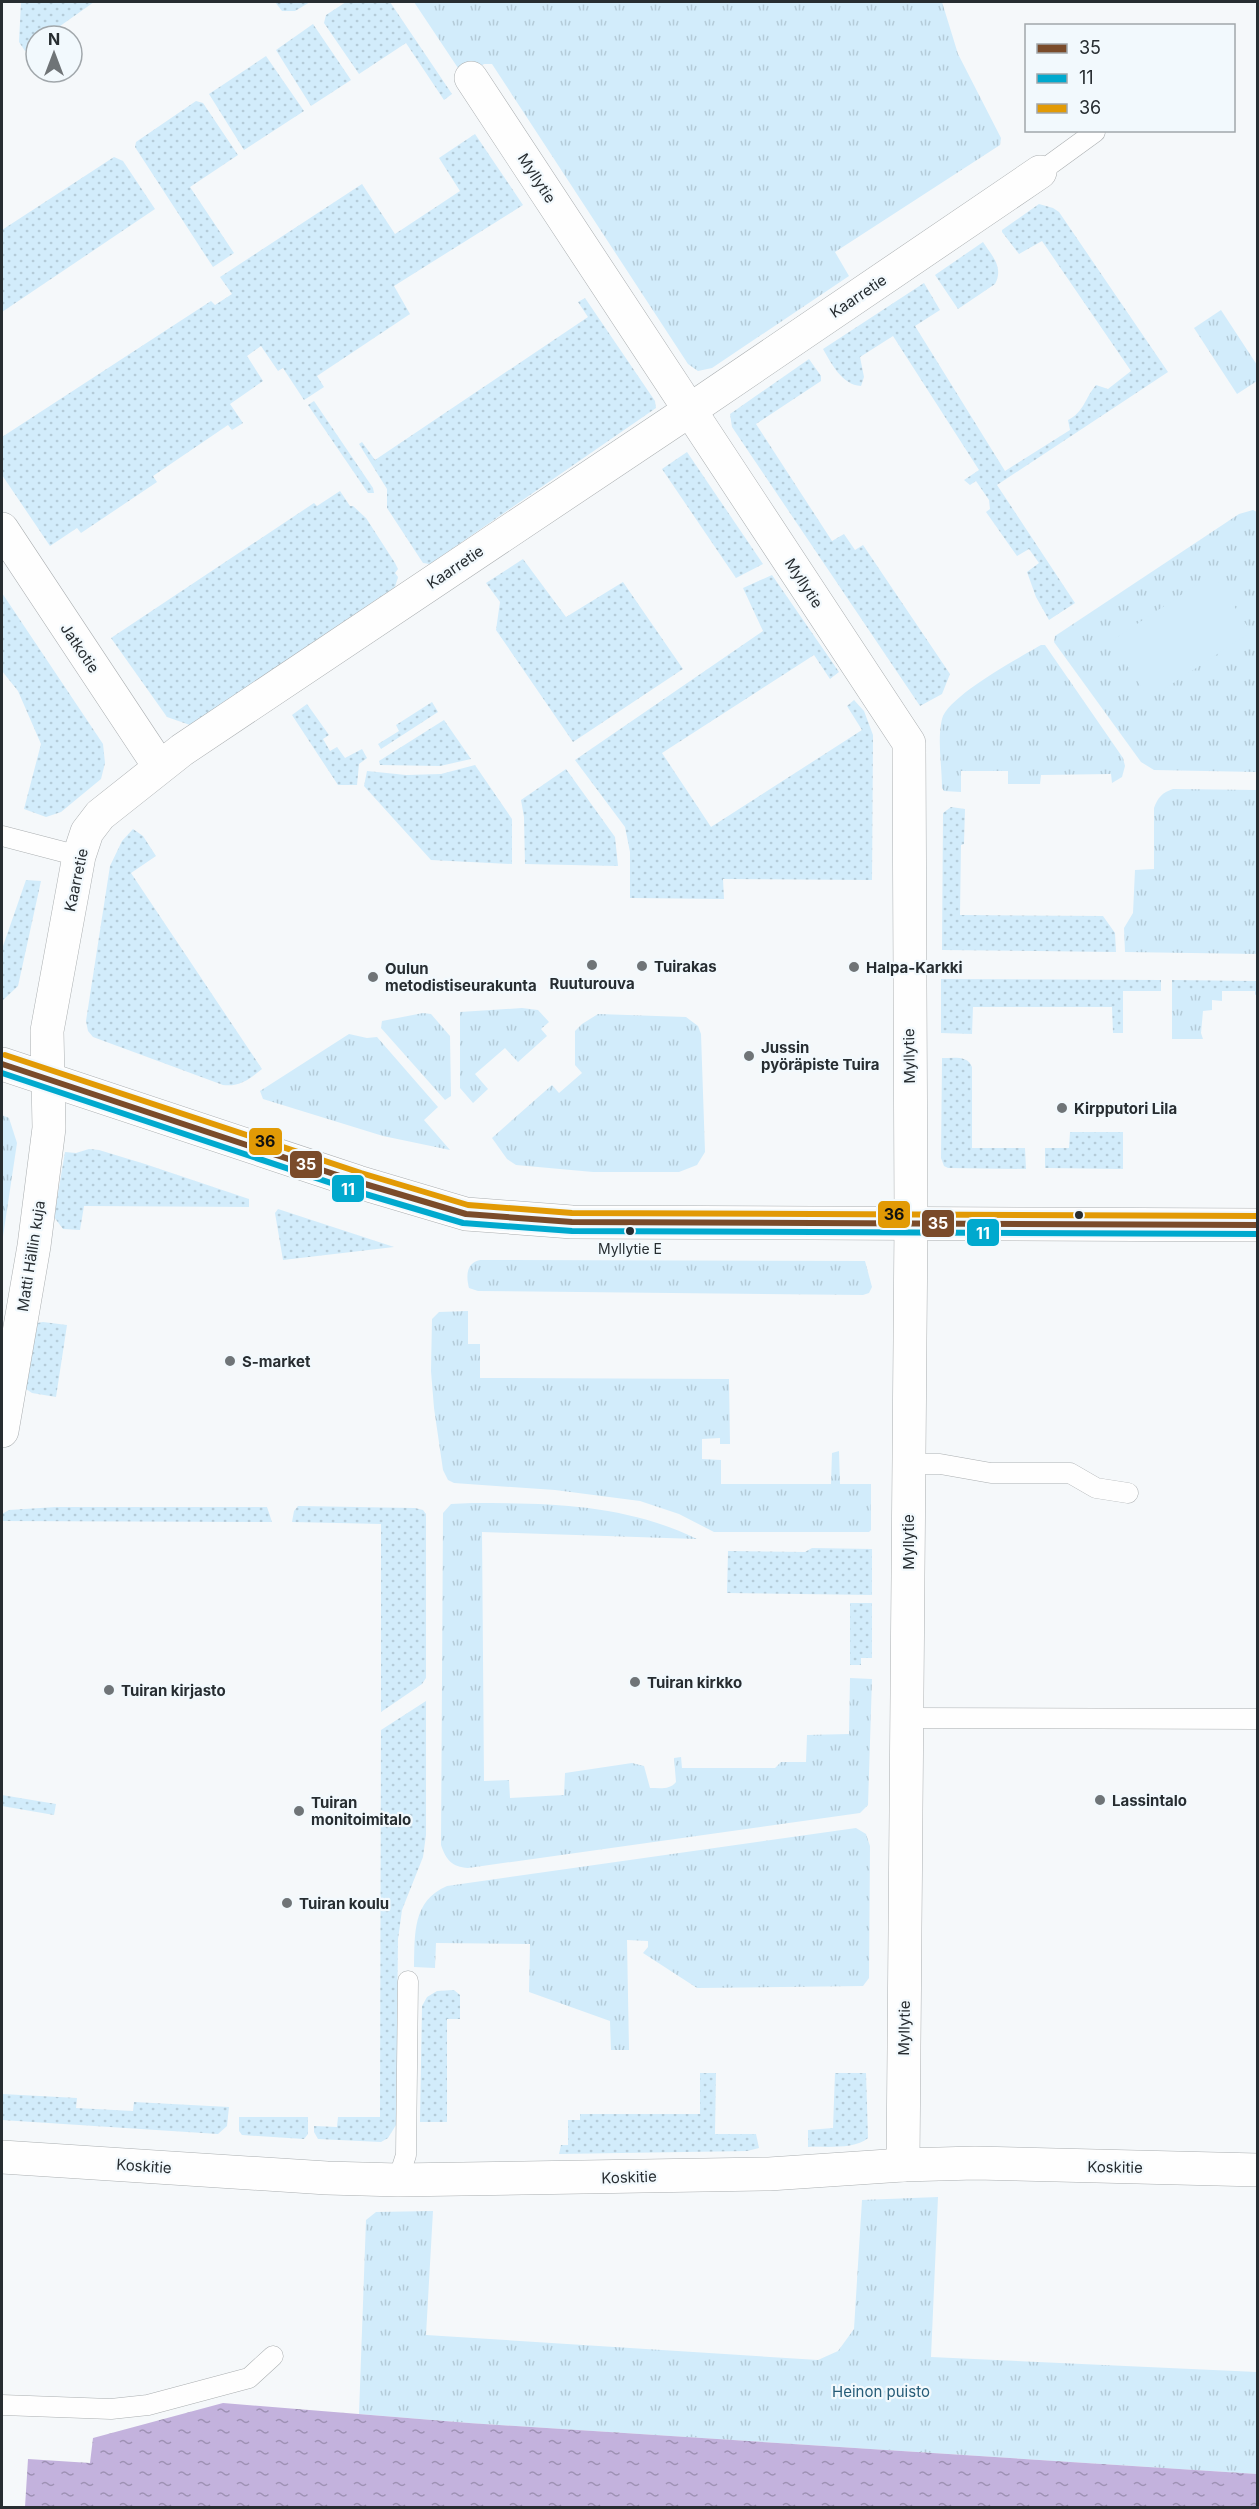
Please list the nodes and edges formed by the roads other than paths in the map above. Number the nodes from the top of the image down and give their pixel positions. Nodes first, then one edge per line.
1 (471, 78) dead end
2 (1095, 132) edge
3 (1040, 172) joint
4 (690, 410) junction
5 (2, 529) edge
6 (159, 766) junction
7 (2, 836) edge
8 (79, 855) junction
9 (2, 1064) edge
10 (48, 1080) junction
11 (910, 1222) junction
12 (1257, 1225) edge
13 (2, 1431) edge
14 (909, 1464) junction
15 (1128, 1493) dead end
16 (907, 1718) junction
17 (1257, 1719) edge
18 (408, 1981) dead end
19 (2, 2157) edge
20 (903, 2165) junction
21 (1257, 2170) edge
22 (398, 2180) junction
23 (273, 2356) dead end
24 (2, 2405) edge

1 - 4 street, Myllytie
2 - 3 lane
3 - 4 street, Kaarretie
4 - 6 street, Kaarretie
4 - 11 street, Myllytie
5 - 6 street, Jatkotie
6 - 8 street, Kaarretie
7 - 8 lane
8 - 10 street, Kaarretie
9 - 10 street
10 - 11 street
10 - 13 street, Matti Hällin kuja
11 - 12 street
11 - 14 street, Myllytie
14 - 15 lane
14 - 16 street, Myllytie
16 - 17 lane
16 - 20 street, Myllytie
18 - 22 lane
19 - 22 street, Koskitie
20 - 21 street, Koskitie
20 - 22 street, Koskitie
23 - 24 lane

